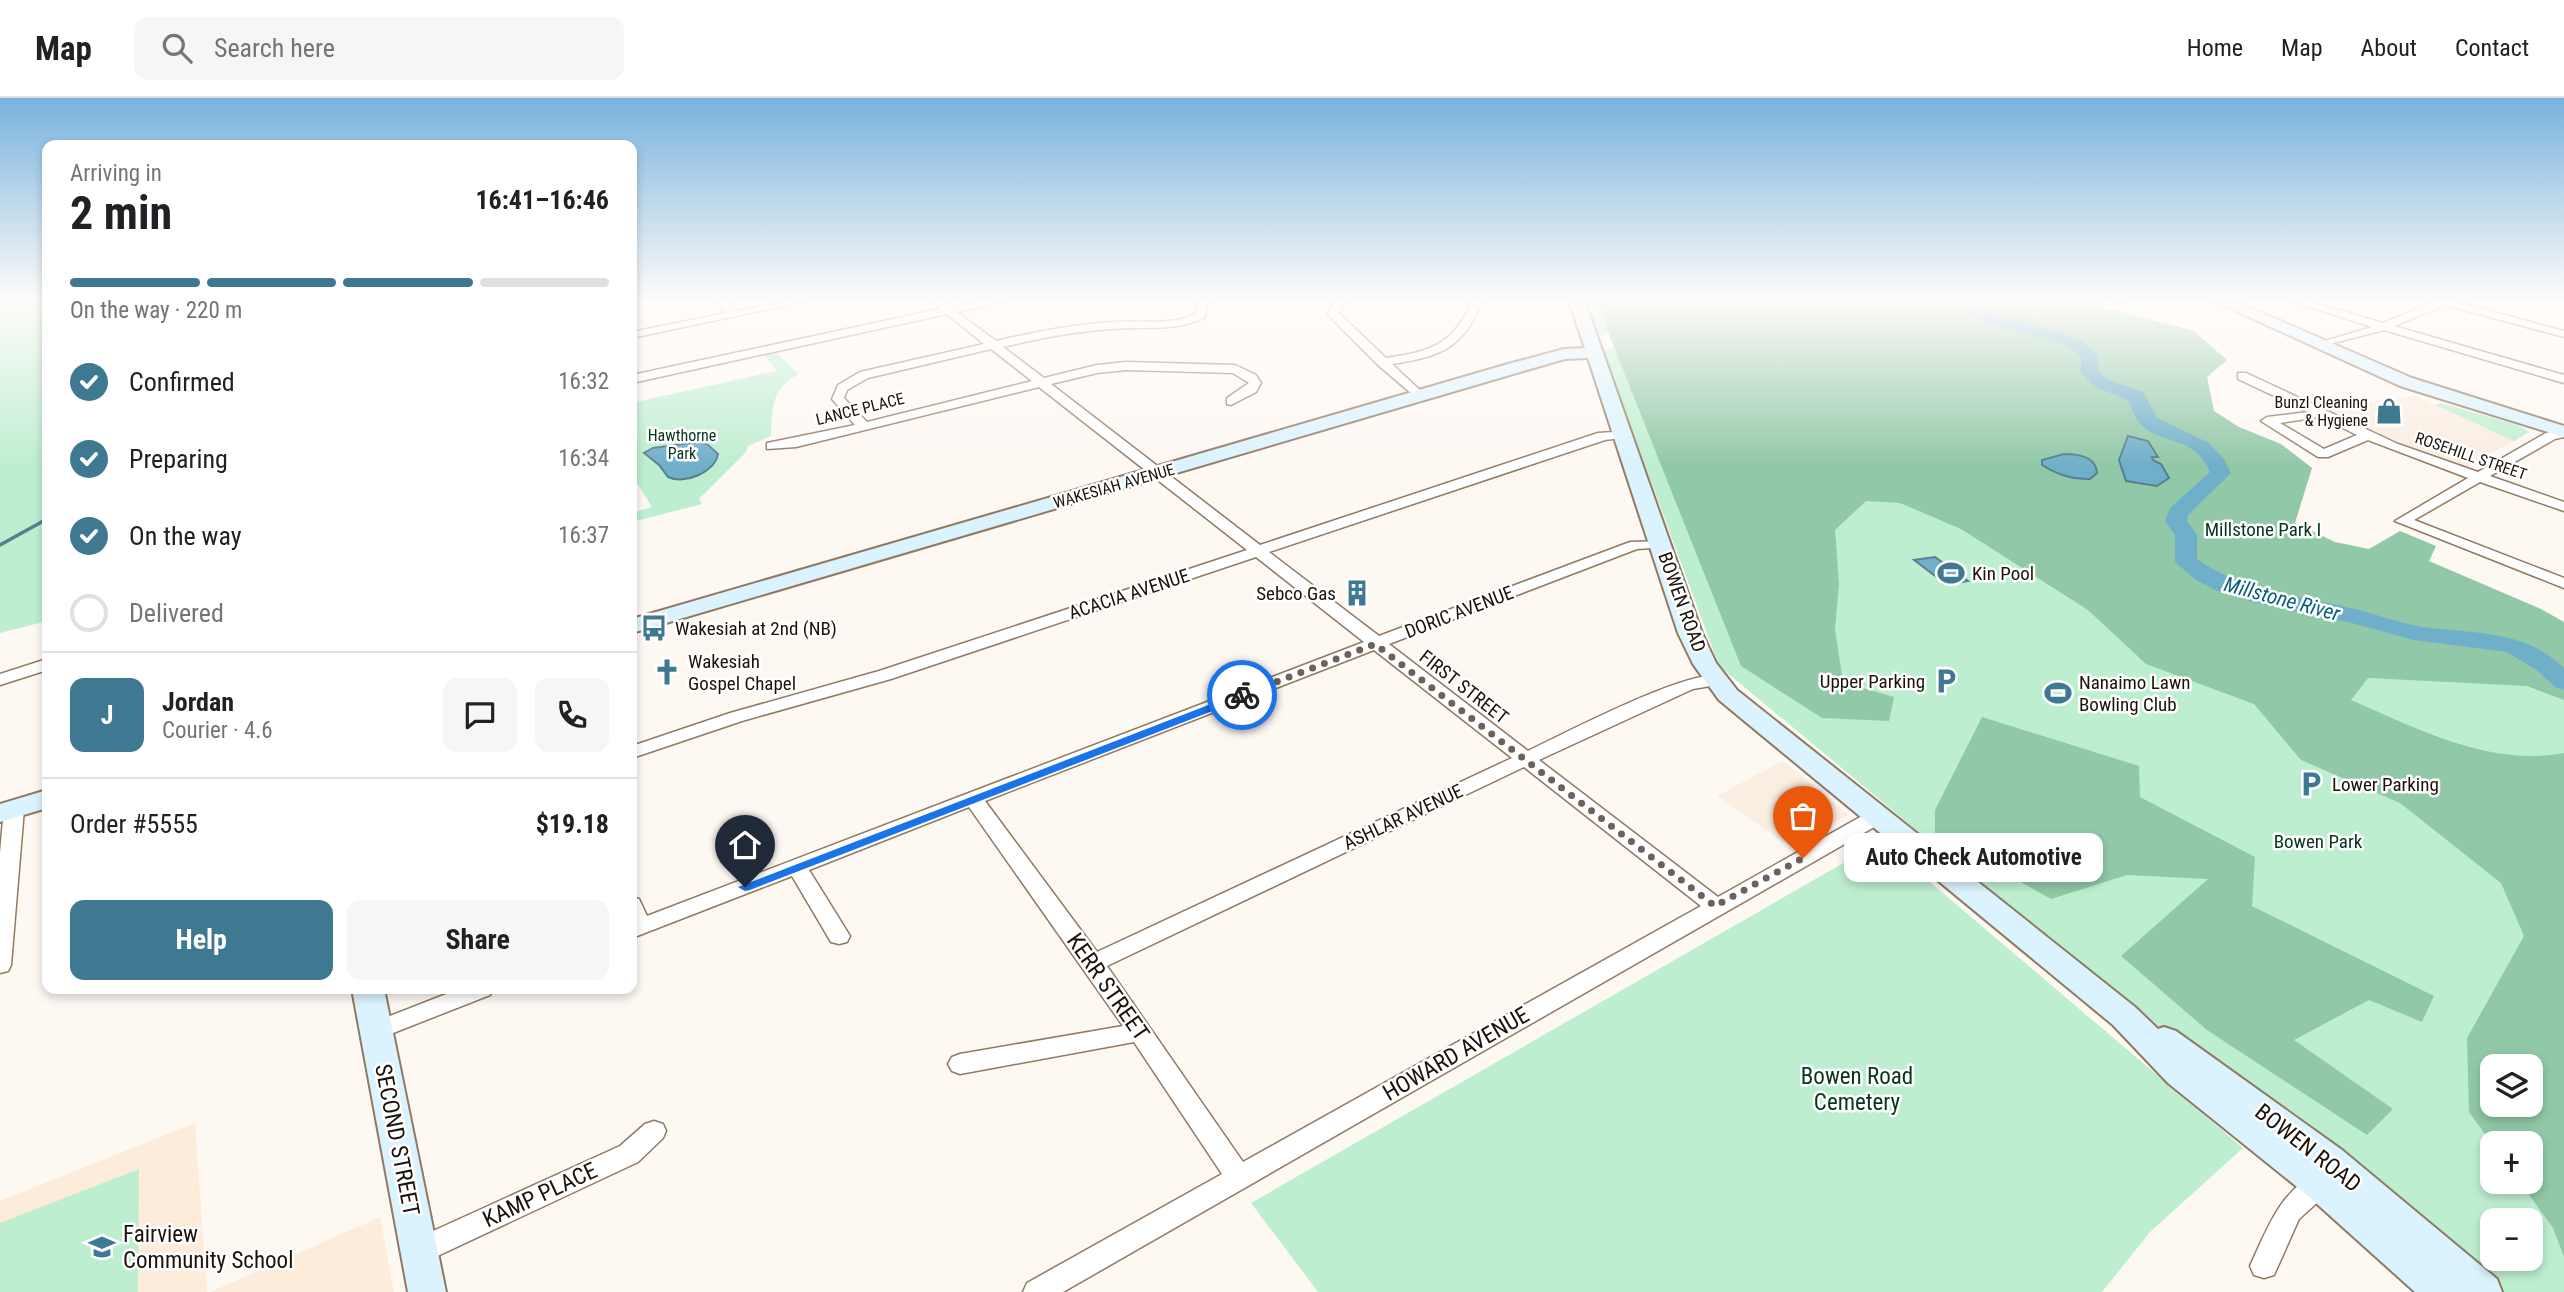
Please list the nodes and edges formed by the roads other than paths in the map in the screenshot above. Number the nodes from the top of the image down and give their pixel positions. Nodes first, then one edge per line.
1 (744, 355) edge
2 (946, 355) edge
3 (1005, 355) edge
4 (1375, 355) edge
5 (1425, 355) edge
6 (1564, 355) edge
7 (1598, 355) edge
8 (2345, 355) edge
9 (2481, 355) edge
10 (1382, 362) junction
11 (2242, 376) dead end
12 (637, 378) edge
13 (2564, 379) edge
14 (1038, 383) junction
15 (1419, 396) junction
16 (1231, 401) dead end
17 (2318, 414) junction
18 (864, 426) junction
19 (2564, 432) edge
20 (1624, 435) junction
21 (2367, 436) junction
22 (772, 446) dead end
23 (1156, 473) junction
24 (2477, 477) junction
25 (2564, 507) edge
26 (1661, 544) junction
27 (1256, 552) junction
28 (2564, 583) edge
29 (637, 625) edge
30 (1375, 644) junction
31 (42, 666) edge
32 (0, 680) edge
33 (1716, 680) junction
34 (637, 750) edge
35 (1523, 760) junction
36 (42, 800) edge
37 (974, 800) junction
38 (7, 811) edge
39 (1876, 817) junction
40 (797, 867) junction
41 (1715, 906) junction
42 (637, 928) edge
43 (839, 936) dead end
44 (1093, 963) junction
45 (0, 965) edge
46 (369, 994) edge
47 (469, 994) edge
48 (2124, 1016) junction
49 (375, 1031) junction
50 (1140, 1032) junction
51 (960, 1064) dead end
52 (654, 1131) dead end
53 (1239, 1177) junction
54 (2320, 1184) junction
55 (419, 1251) junction
56 (2264, 1266) dead end
57 (427, 1292) edge
58 (1037, 1292) edge
59 (2443, 1292) edge
60 (2483, 1292) edge

1 - 12 street
2 - 18 street
3 - 14 street, FIRST STREET
4 - 10 street
5 - 10 street
6 - 15 main road, WAKESIAH AVENUE
7 - 20 main road, BOWEN ROAD
8 - 19 main road
9 - 13 street
10 - 15 street
11 - 17 street, ROSEHILL STREET
14 - 16 street, LANCE PLACE
14 - 18 street, LANCE PLACE
14 - 23 street, FIRST STREET
15 - 23 main road, WAKESIAH AVENUE
17 - 21 street, ROSEHILL STREET
17 - 21 street
18 - 22 street, LANCE PLACE
19 - 24 street
20 - 26 main road, BOWEN ROAD
20 - 27 street, ACACIA AVENUE
21 - 24 street, ROSEHILL STREET
23 - 27 street, FIRST STREET
23 - 29 main road, WAKESIAH AVENUE
24 - 25 street, ROSEHILL STREET
24 - 28 street
26 - 30 street, DORIC AVENUE
26 - 33 main road, BOWEN ROAD
27 - 30 street, FIRST STREET
27 - 34 street, ACACIA AVENUE
30 - 35 street, FIRST STREET
30 - 37 street, DORIC AVENUE
31 - 32 street
33 - 35 street, ASHLAR AVENUE
33 - 39 main road, BOWEN ROAD
35 - 41 street, FIRST STREET
35 - 44 street, ASHLAR AVENUE
36 - 38 main road
37 - 40 street, DORIC AVENUE
37 - 44 street, KERR STREET
38 - 45 street
39 - 41 street, HOWARD AVENUE
39 - 48 main road, BOWEN ROAD
40 - 42 street, DORIC AVENUE
40 - 43 street
41 - 53 street, HOWARD AVENUE
44 - 50 street, KERR STREET
46 - 49 main road, SECOND STREET
47 - 49 street
48 - 54 main road, BOWEN ROAD
48 - 60 main road, BOWEN ROAD
49 - 55 main road, SECOND STREET
50 - 51 street
50 - 53 street, KERR STREET
52 - 55 street, KAMP PLACE
53 - 58 street, HOWARD AVENUE
54 - 56 street
54 - 59 main road, BOWEN ROAD
55 - 57 main road, SECOND STREET

